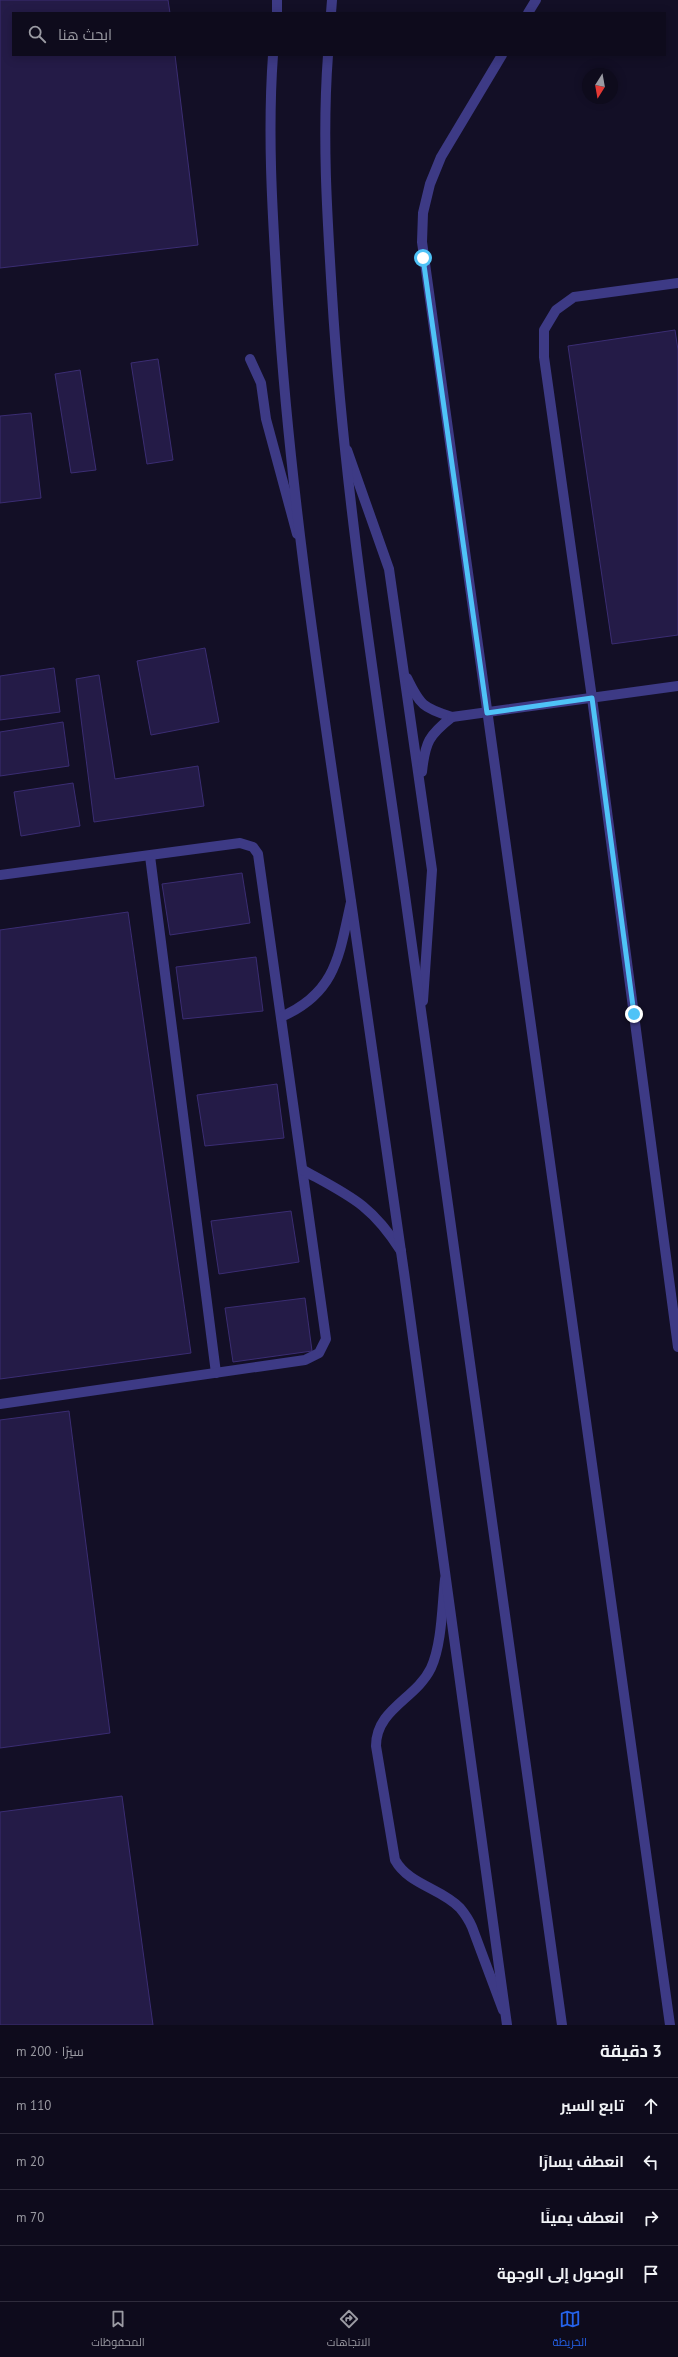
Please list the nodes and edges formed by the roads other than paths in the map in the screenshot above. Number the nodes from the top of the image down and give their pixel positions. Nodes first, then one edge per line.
1 (278, 0) edge
2 (332, 0) edge
3 (536, 0) edge
4 (276, 12) edge
5 (331, 12) edge
6 (529, 12) edge
7 (273, 56) edge
8 (328, 56) edge
9 (501, 56) edge
10 (678, 283) edge
11 (250, 358) dead end
12 (343, 439) junction
13 (301, 552) junction
14 (402, 666) junction
15 (678, 686) edge
16 (592, 698) junction
17 (487, 713) junction
18 (452, 717) junction
19 (421, 788) junction
20 (150, 856) junction
21 (0, 875) edge
22 (351, 900) junction
23 (422, 1012) junction
24 (281, 1018) junction
25 (303, 1170) junction
26 (402, 1253) junction
27 (678, 1347) edge
28 (216, 1373) junction
29 (0, 1404) edge
30 (446, 1573) junction
31 (506, 2021) edge
32 (562, 2025) edge
33 (670, 2025) edge

1 - 4 street
2 - 5 street
3 - 6 street
7 - 13 street
8 - 12 street
9 - 17 street
10 - 16 street
11 - 13 street
12 - 14 street
12 - 23 street
13 - 22 street
14 - 18 street
14 - 19 street
15 - 16 street
16 - 17 street
16 - 27 street
17 - 18 street
17 - 33 street
18 - 19 street
19 - 23 street
20 - 21 street
20 - 24 street
20 - 28 street
22 - 24 street
22 - 26 street
23 - 32 street
24 - 25 street
25 - 26 street
25 - 28 street
26 - 30 street
28 - 29 street
30 - 31 street
30 - 31 street

